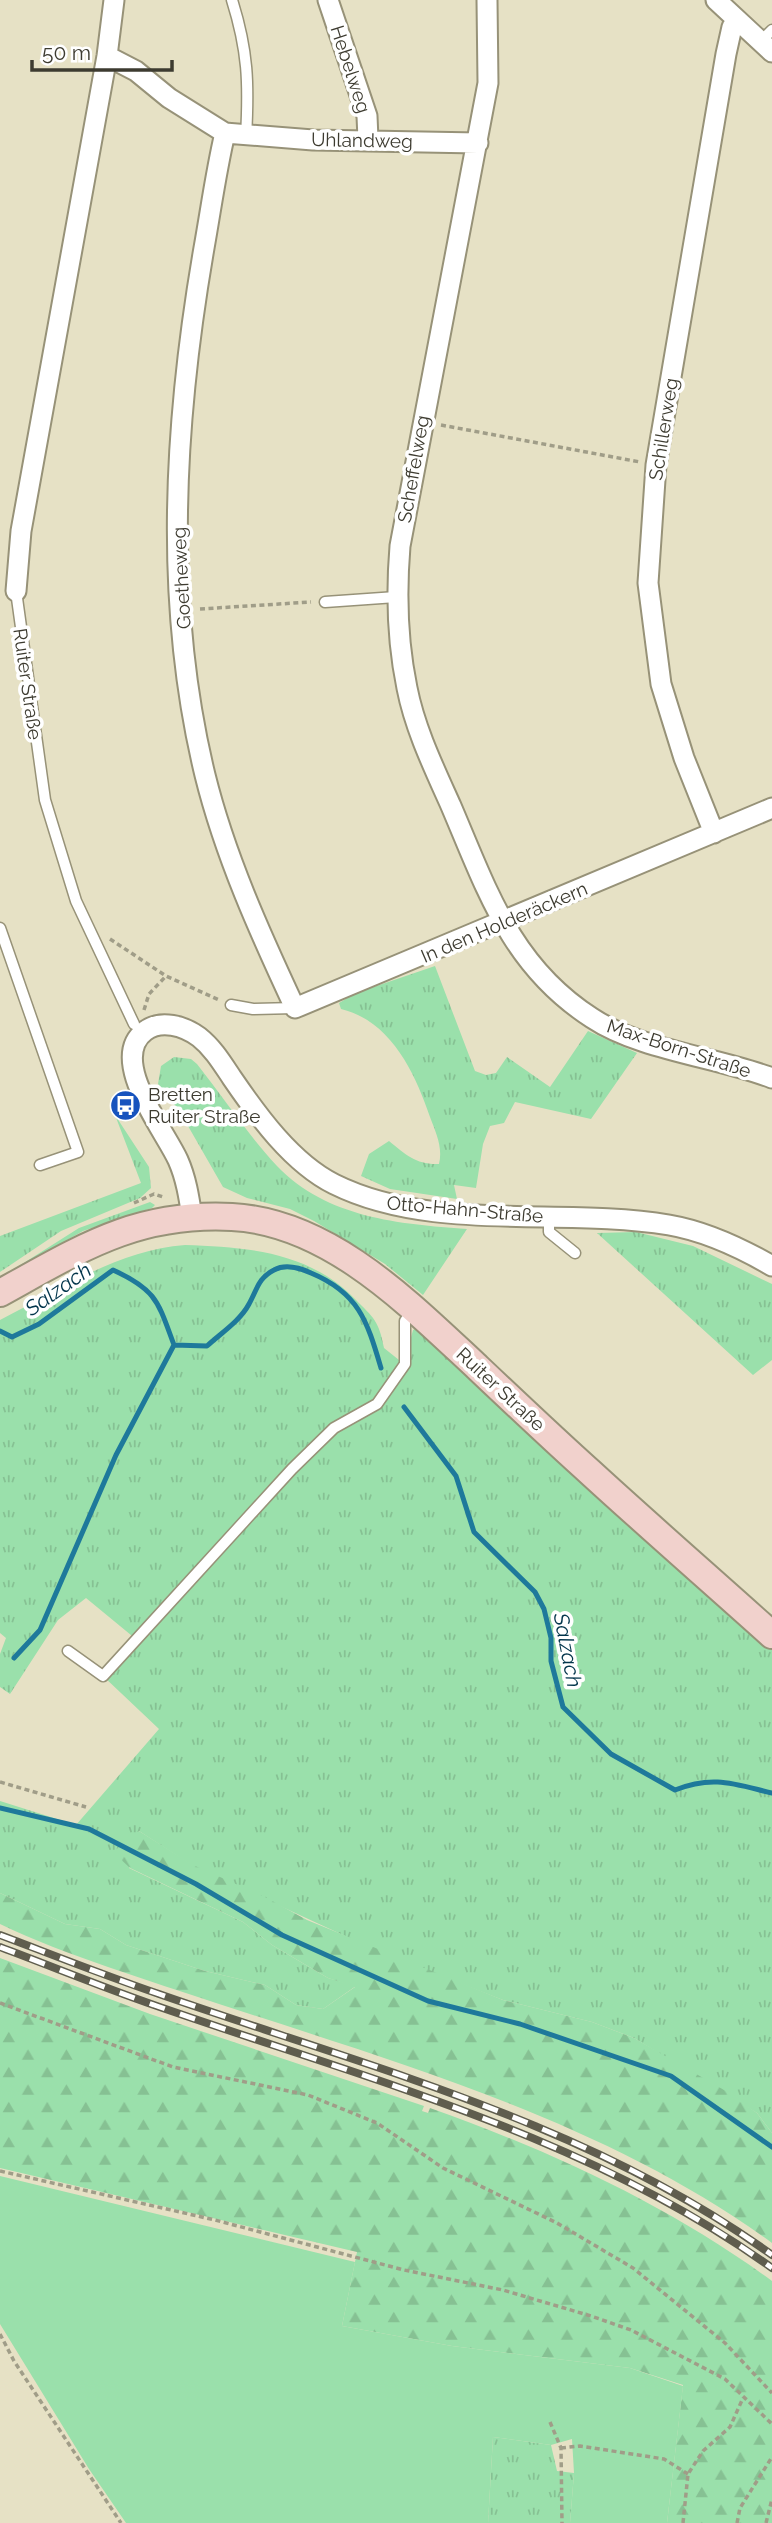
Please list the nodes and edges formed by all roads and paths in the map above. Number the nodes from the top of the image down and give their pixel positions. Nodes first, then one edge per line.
1 (114, 0) edge
2 (232, 0) edge
3 (328, 0) edge
4 (487, 0) edge
5 (716, 0) edge
6 (738, 21) junction
7 (768, 41) edge
8 (107, 56) junction
9 (225, 133) junction
10 (246, 137) junction
11 (368, 139) junction
12 (478, 143) junction
13 (422, 421) junction
14 (656, 466) junction
15 (16, 591) joint
16 (396, 597) junction
17 (325, 602) joint
18 (180, 610) junction
19 (772, 808) edge
20 (715, 833) junction
21 (501, 923) junction
22 (0, 928) edge
23 (90, 933) junction
24 (166, 976) junction
25 (149, 994) dead end
26 (230, 1005) joint
27 (295, 1008) junction
28 (138, 1029) junction
29 (772, 1079) edge
30 (40, 1165) dead end
31 (549, 1216) junction
32 (192, 1217) junction
33 (575, 1253) dead end
34 (772, 1266) edge
35 (0, 1293) edge
36 (415, 1309) junction
37 (772, 1635) edge
38 (68, 1651) dead end
39 (0, 1782) edge
40 (86, 1807) dead end
41 (0, 2003) edge
42 (0, 2171) edge
43 (0, 2334) edge
44 (772, 2393) edge
45 (743, 2399) junction
46 (550, 2422) dead end
47 (772, 2424) edge
48 (561, 2448) junction
49 (772, 2457) edge
50 (688, 2474) junction
51 (772, 2499) edge
52 (121, 2523) edge
53 (562, 2523) edge
54 (683, 2523) edge
55 (737, 2523) edge
56 (766, 2523) edge

1 - 8 street, Ruiter Straße
2 - 10 lane
3 - 11 street, Hebelweg
4 - 12 street, Scheffelweg
5 - 6 street
6 - 7 street
6 - 14 street, Schillerweg
8 - 9 street, Uhlandweg
8 - 15 street, Ruiter Straße
9 - 10 street, Uhlandweg
9 - 18 street, Goetheweg
10 - 11 street, Uhlandweg
11 - 12 street, Uhlandweg
12 - 13 street, Scheffelweg
13 - 14 path
13 - 16 street, Scheffelweg
14 - 20 street, Schillerweg
15 - 23 lane, Ruiter Straße
16 - 17 lane
16 - 21 street, Scheffelweg
17 - 18 path
18 - 27 street, Goetheweg
19 - 20 street, In den Holderäckern
20 - 21 street, In den Holderäckern
21 - 27 street, In den Holderäckern
21 - 29 street, Max-Born-Straße
22 - 30 lane
23 - 24 path
23 - 28 lane, Ruiter Straße
24 - 25 path
24 - 26 path
26 - 27 lane, In den Holderäckern
28 - 31 street, Otto-Hahn-Straße
28 - 32 street
31 - 33 lane
31 - 34 street, Otto-Hahn-Straße
32 - 35 street, Ruiter Straße
32 - 36 street, Ruiter Straße
36 - 37 street, Ruiter Straße
36 - 38 lane
39 - 40 path
41 - 44 path
42 - 45 path
43 - 52 path
45 - 47 path
45 - 50 path
46 - 48 path
48 - 50 path
48 - 53 path
49 - 55 path
50 - 54 path
51 - 56 path

